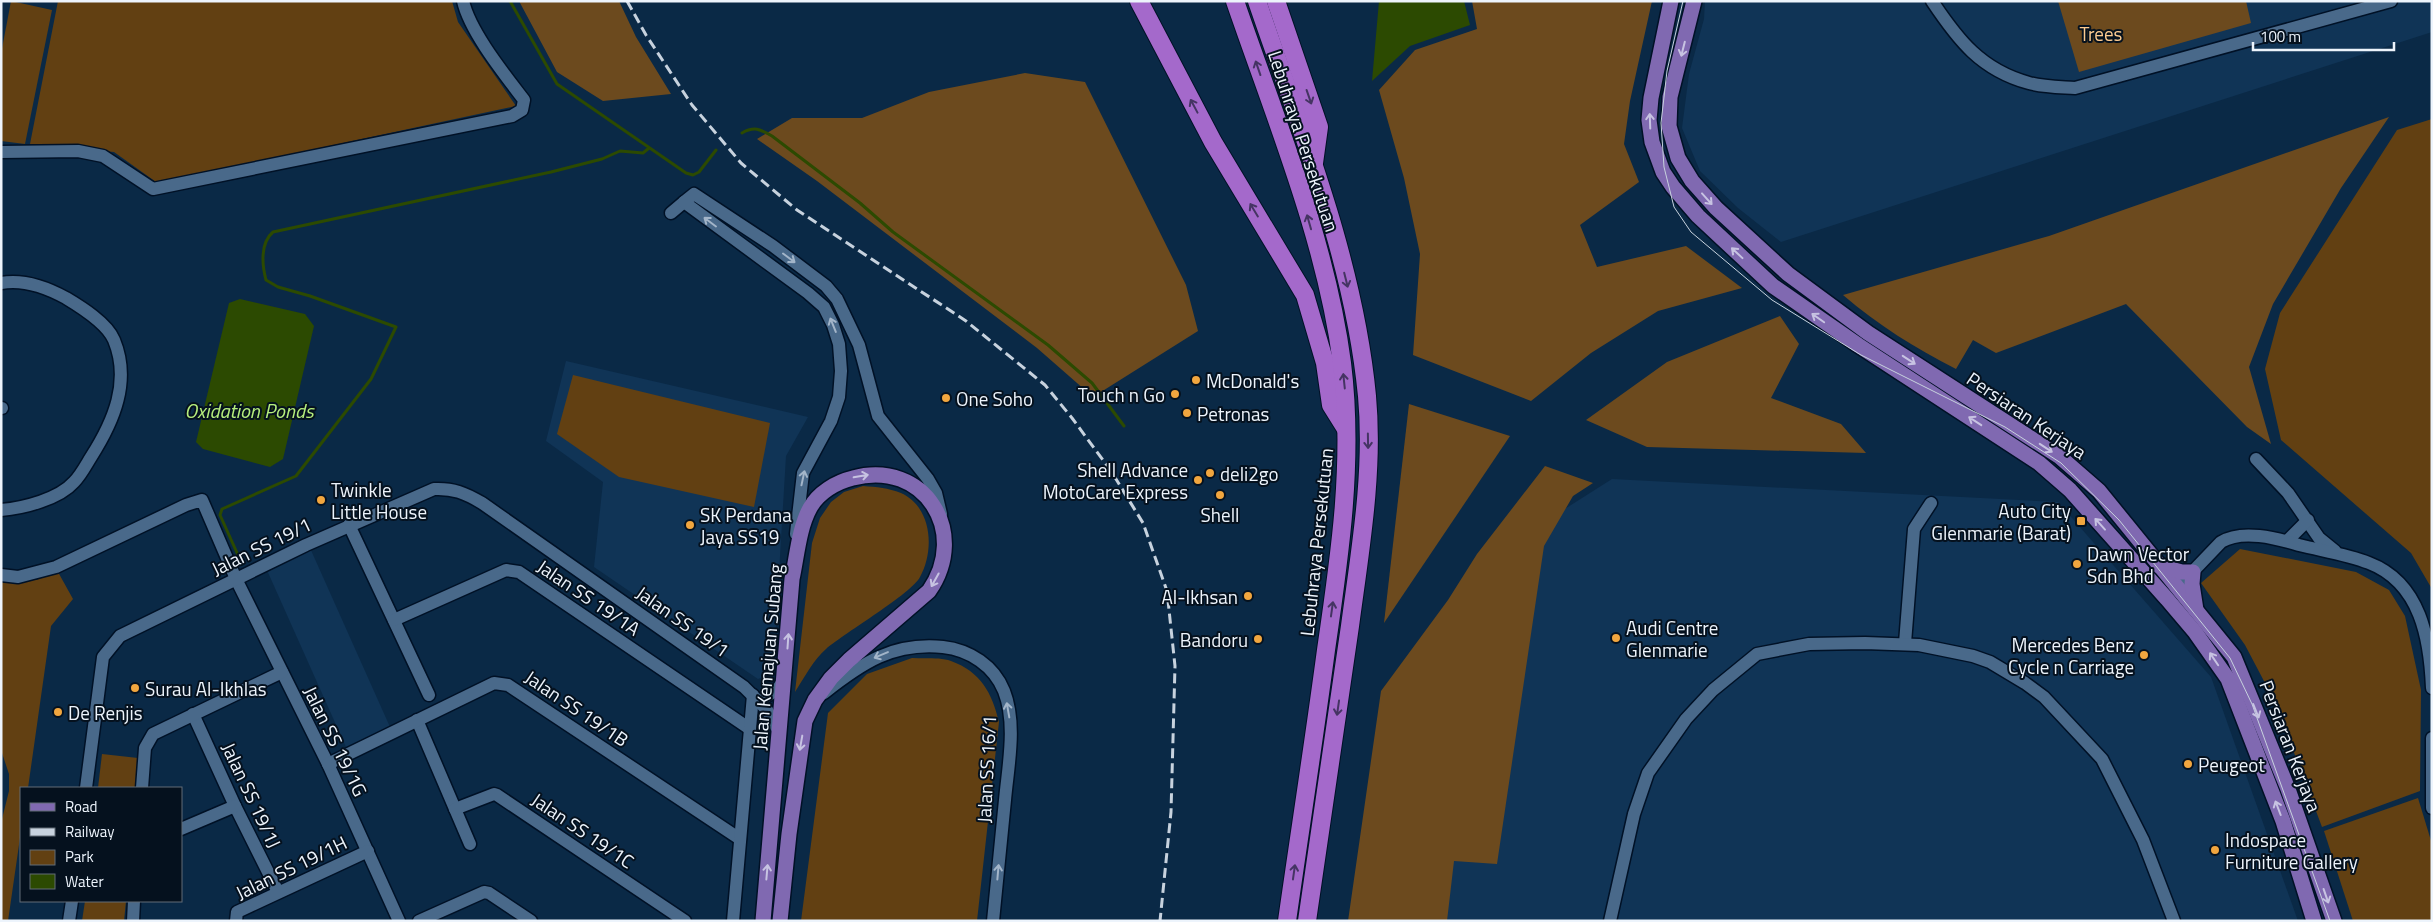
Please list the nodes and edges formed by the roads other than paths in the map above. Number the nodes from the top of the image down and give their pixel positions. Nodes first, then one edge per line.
1 (463, 1) edge
2 (1139, 1) edge
3 (1234, 1) edge
4 (1257, 1) edge
5 (1276, 1) edge
6 (1671, 1) edge
7 (1694, 1) edge
8 (1932, 1) edge
9 (2391, 1) edge
10 (1, 152) edge
11 (1314, 166) junction
12 (684, 202) junction
13 (671, 213) dead end
14 (773, 246) junction
15 (763, 259) junction
16 (1, 284) edge
17 (1347, 430) junction
18 (2256, 460) dead end
19 (1931, 503) dead end
20 (1, 510) edge
21 (2308, 520) junction
22 (942, 523) junction
23 (349, 525) junction
24 (2287, 541) junction
25 (2306, 547) junction
26 (2334, 551) junction
27 (2159, 566) junction
28 (2193, 572) junction
29 (1, 575) edge
30 (236, 579) junction
31 (792, 579) junction
32 (2177, 588) junction
33 (2196, 610) junction
34 (394, 620) junction
35 (1905, 643) junction
36 (282, 672) junction
37 (785, 678) junction
38 (2432, 688) edge
39 (429, 695) dead end
40 (756, 698) junction
41 (815, 700) junction
42 (193, 714) junction
43 (416, 720) junction
44 (750, 730) junction
45 (780, 734) junction
46 (2432, 738) edge
47 (328, 764) junction
48 (86, 787) edge
49 (142, 787) edge
50 (235, 806) junction
51 (2432, 808) edge
52 (456, 809) junction
53 (182, 830) edge
54 (740, 839) junction
55 (470, 844) dead end
56 (368, 851) junction
57 (278, 892) junction
58 (72, 902) edge
59 (134, 902) edge
60 (69, 921) edge
61 (133, 921) edge
62 (236, 921) edge
63 (399, 921) edge
64 (420, 921) edge
65 (531, 921) edge
66 (685, 921) edge
67 (733, 921) edge
68 (763, 921) edge
69 (780, 921) edge
70 (993, 921) edge
71 (1287, 921) edge
72 (1307, 921) edge
73 (1610, 921) edge
74 (2174, 921) edge
75 (2314, 921) edge
76 (2334, 921) edge

1 - 10 street
17 -> 2 highway
17 -> 3 highway, Lebuhraya Persekutuan
4 - 11 highway, Lebuhraya Persekutuan
5 -> 11 highway
75 -> 6 main road, Persiaran Kerjaya
7 -> 27 main road, Persiaran Kerjaya
8 - 9 street
11 -> 72 highway, Lebuhraya Persekutuan
12 - 13 street
12 - 14 street
15 -> 12 street
14 - 15 street
14 -> 22 street
31 -> 15 street
16 - 20 street
71 -> 17 highway, Lebuhraya Persekutuan
18 - 21 street
19 - 35 street
21 - 24 street
21 - 25 street
21 - 26 street
31 -> 22 main road, Jalan Kemajuan Subang
22 -> 41 main road, Jalan Kemajuan Subang
23 - 30 street, Jalan SS 19/1
23 - 34 street
23 - 40 street, Jalan SS 19/1
24 - 25 street
24 - 28 street
25 - 26 street
26 - 38 street
27 - 28 main road
27 - 32 main road, Persiaran Kerjaya
28 - 32 street
28 - 33 main road
29 - 30 street, Jalan SS 19/1G
30 - 36 street, Jalan SS 19/1G
30 - 48 street, Jalan SS 19/1
37 -> 31 main road, Jalan Kemajuan Subang
32 - 33 main road, Persiaran Kerjaya
33 -> 76 main road, Persiaran Kerjaya
34 - 39 street
34 - 44 street, Jalan SS 19/1A
35 - 73 street
35 - 74 street
36 - 42 street
36 - 47 street, Jalan SS 19/1G
37 - 40 street
37 - 45 main road, Jalan Kemajuan Subang
40 - 44 street
40 - 45 street, Jalan SS 19/1
41 -> 69 main road, Jalan Kemajuan Subang
70 -> 41 street, Jalan SS 16/1
42 - 49 street
42 - 50 street, Jalan SS 19/1J
43 - 47 street, Jalan SS 19/1B
43 - 52 street
43 - 54 street, Jalan SS 19/1B
44 - 54 street
68 -> 45 main road, Jalan Kemajuan Subang
46 - 51 street
47 - 56 street, Jalan SS 19/1G
50 - 53 street
50 - 57 street, Jalan SS 19/1J
52 - 55 street
52 - 66 street, Jalan SS 19/1C
54 - 67 street
56 - 57 street, Jalan SS 19/1H
56 - 63 street, Jalan SS 19/1G
57 - 62 street, Jalan SS 19/1H
58 - 60 street
59 - 61 street
64 - 65 street

